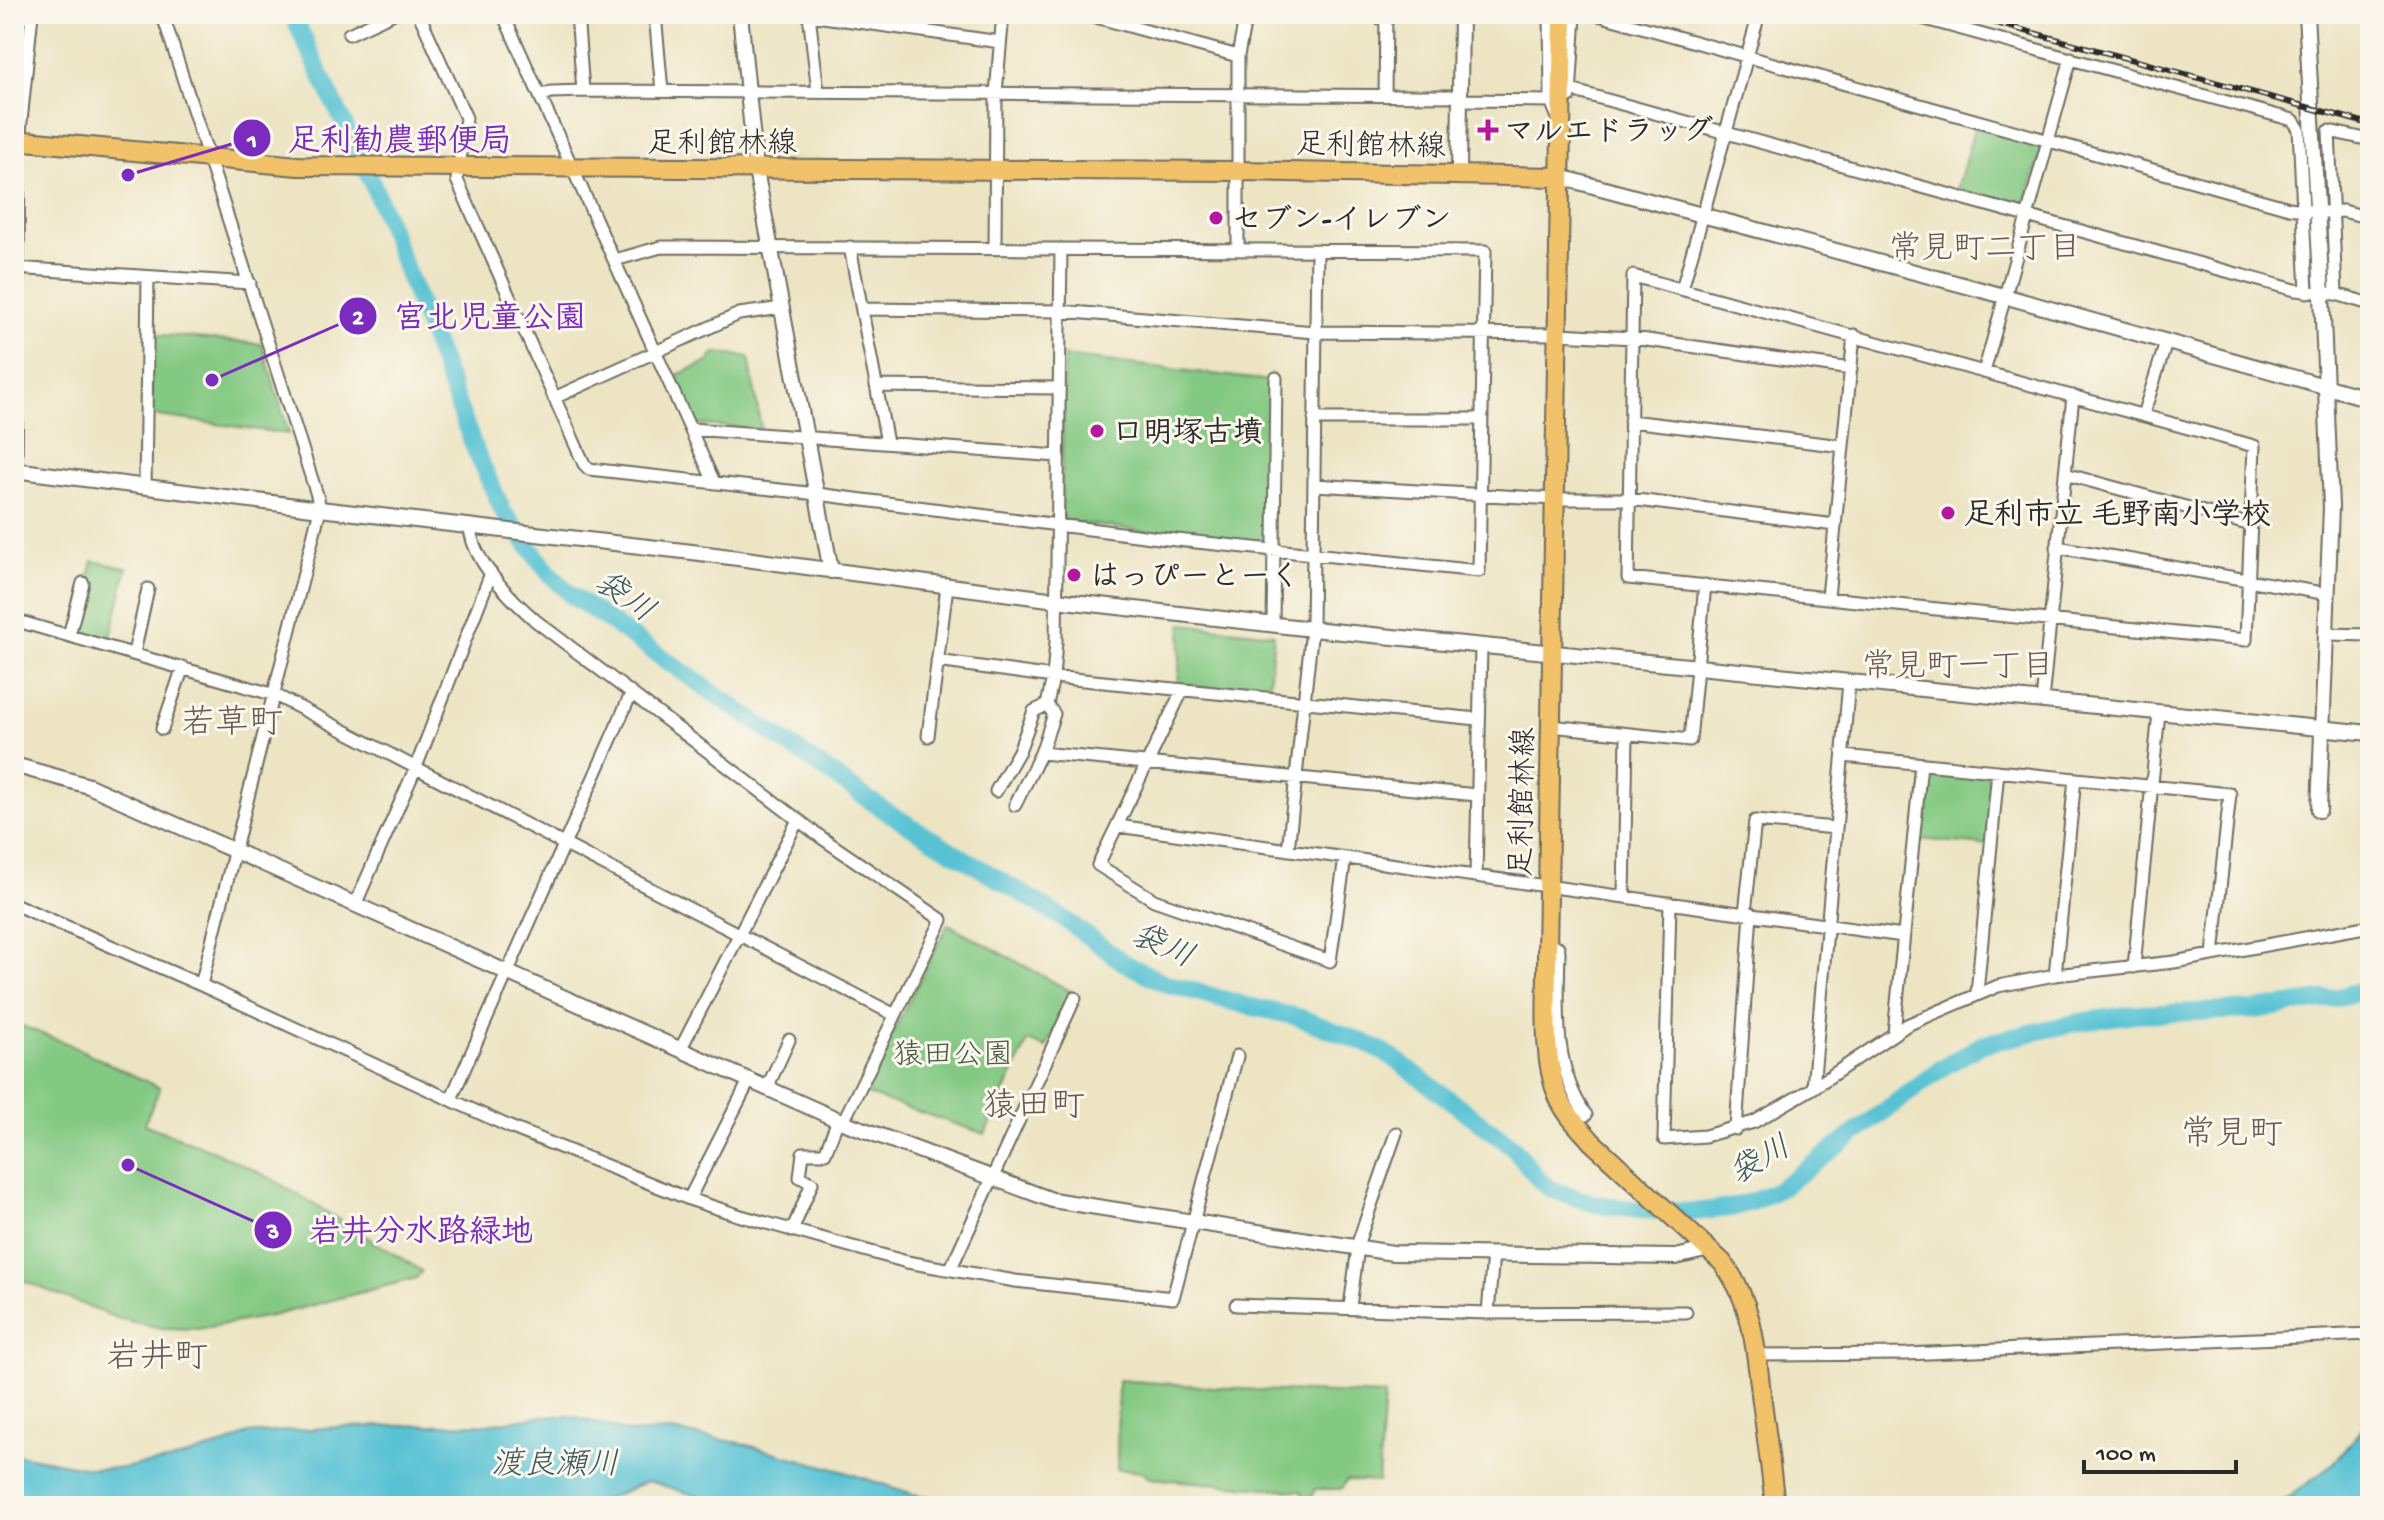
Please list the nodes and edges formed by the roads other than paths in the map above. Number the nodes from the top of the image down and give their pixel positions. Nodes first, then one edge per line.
1 (32, 14) edge
2 (158, 14) edge
3 (392, 14) edge
4 (419, 14) edge
5 (503, 14) edge
6 (577, 14) edge
7 (655, 14) edge
8 (740, 14) edge
9 (809, 14) edge
10 (1003, 14) edge
11 (1085, 14) edge
12 (1246, 14) edge
13 (1367, 14) edge
14 (1461, 14) edge
15 (1550, 14) edge
16 (1563, 14) edge
17 (1575, 14) edge
18 (1595, 14) edge
19 (1759, 14) edge
20 (1907, 14) edge
21 (2306, 14) edge
22 (1386, 17) edge
23 (349, 34) dead end
24 (1000, 42) junction
25 (1238, 56) junction
26 (1748, 57) junction
27 (2071, 58) junction
28 (583, 91) junction
29 (662, 91) junction
30 (747, 92) junction
31 (818, 92) junction
32 (996, 93) junction
33 (1237, 94) junction
34 (1385, 95) junction
35 (1561, 95) junction
36 (540, 96) junction
37 (1460, 98) junction
38 (1728, 131) junction
39 (19, 140) edge
40 (2049, 140) junction
41 (2370, 140) edge
42 (211, 159) junction
43 (459, 168) junction
44 (573, 169) junction
45 (756, 170) junction
46 (995, 170) junction
47 (1238, 171) junction
48 (1459, 173) junction
49 (1560, 177) junction
50 (2317, 211) junction
51 (1704, 215) junction
52 (2028, 215) junction
53 (2370, 218) edge
54 (770, 246) junction
55 (850, 247) junction
56 (995, 248) junction
57 (1061, 249) junction
58 (1238, 249) junction
59 (1317, 250) junction
60 (615, 260) junction
61 (16, 268) edge
62 (148, 278) junction
63 (250, 283) junction
64 (1682, 289) junction
65 (2321, 294) junction
66 (2004, 296) junction
67 (2370, 304) edge
68 (782, 308) junction
69 (862, 309) junction
70 (1060, 311) junction
71 (1315, 332) junction
72 (1483, 334) junction
73 (1559, 334) junction
74 (1854, 335) junction
75 (1633, 338) junction
76 (2166, 343) junction
77 (656, 352) junction
78 (1851, 369) junction
79 (1984, 372) junction
80 (1276, 378) dead end
81 (876, 386) junction
82 (2327, 387) junction
83 (1059, 388) junction
84 (2073, 396) junction
85 (554, 398) junction
86 (2370, 399) edge
87 (2143, 415) junction
88 (1314, 419) junction
89 (1482, 419) junction
90 (1630, 421) junction
91 (691, 429) junction
92 (806, 437) junction
93 (887, 443) junction
94 (1843, 446) junction
95 (1058, 456) junction
96 (15, 470) edge
97 (2065, 474) junction
98 (714, 482) junction
99 (1314, 485) junction
100 (145, 487) junction
101 (14, 491) edge
102 (817, 494) junction
103 (1481, 495) junction
104 (1555, 499) junction
105 (1629, 499) junction
106 (320, 509) junction
107 (475, 525) junction
108 (1057, 525) junction
109 (1835, 525) junction
110 (2251, 525) junction
111 (2057, 547) junction
112 (1274, 550) junction
113 (1313, 553) junction
114 (831, 571) junction
115 (491, 573) junction
116 (2248, 580) junction
117 (83, 583) dead end
118 (1705, 585) junction
119 (947, 586) junction
120 (148, 589) dead end
121 (2328, 594) junction
122 (1828, 597) junction
123 (1056, 600) junction
124 (2050, 619) junction
125 (14, 620) edge
126 (1273, 624) junction
127 (1312, 629) junction
128 (2326, 634) junction
129 (69, 635) junction
130 (2370, 635) edge
131 (1481, 646) junction
132 (134, 653) junction
133 (1553, 653) junction
134 (937, 661) junction
135 (183, 667) junction
136 (1697, 668) junction
137 (1053, 677) junction
138 (1849, 682) junction
139 (1182, 691) junction
140 (631, 694) junction
141 (275, 695) junction
142 (2042, 701) junction
143 (1304, 702) junction
144 (1047, 705) junction
145 (2159, 712) junction
146 (1478, 719) junction
147 (1550, 726) junction
148 (2323, 728) junction
149 (162, 729) dead end
150 (2370, 733) edge
151 (1627, 734) junction
152 (928, 736) dead end
153 (1041, 753) junction
154 (1843, 756) junction
155 (1146, 762) junction
156 (1921, 764) junction
157 (14, 765) edge
158 (416, 767) junction
159 (1998, 771) junction
160 (1296, 777) junction
161 (2075, 779) junction
162 (2153, 787) junction
163 (996, 791) dead end
164 (1477, 795) junction
165 (1015, 805) dead end
166 (2319, 810) dead end
167 (798, 820) junction
168 (1118, 826) junction
169 (1836, 828) junction
170 (563, 844) junction
171 (1288, 850) junction
172 (236, 851) junction
173 (1345, 858) junction
174 (1476, 876) junction
175 (1548, 885) junction
176 (1624, 897) junction
177 (1670, 903) junction
178 (14, 904) edge
179 (355, 905) junction
180 (1748, 913) junction
181 (1828, 925) junction
182 (2370, 926) edge
183 (739, 933) junction
184 (1903, 936) junction
185 (1547, 944) junction
186 (2213, 955) junction
187 (2134, 967) junction
188 (508, 973) junction
189 (2055, 975) junction
190 (201, 985) junction
191 (1977, 993) junction
192 (1075, 998) dead end
193 (895, 1015) junction
194 (1894, 1033) junction
195 (789, 1040) dead end
196 (680, 1050) junction
197 (1237, 1056) dead end
198 (749, 1081) junction
199 (767, 1088) junction
200 (1813, 1088) junction
201 (451, 1099) junction
202 (1586, 1115) dead end
203 (840, 1121) junction
204 (1736, 1129) junction
205 (1396, 1133) dead end
206 (992, 1177) junction
207 (689, 1199) junction
208 (1192, 1223) junction
209 (792, 1231) junction
210 (1358, 1248) junction
211 (1708, 1248) junction
212 (1493, 1254) junction
213 (951, 1268) junction
214 (1236, 1305) dead end
215 (1350, 1307) junction
216 (1686, 1312) dead end
217 (1488, 1313) junction
218 (2370, 1334) edge
219 (1757, 1361) junction
220 (1775, 1506) edge

1 - 39 street
2 - 42 street
3 - 23 street
4 - 43 street
5 - 36 street
6 - 28 street
7 - 29 street
8 - 30 street
9 - 24 street
9 - 31 street
10 - 24 street
11 - 25 street
12 - 25 street
13 - 22 street
14 - 37 street
15 - 35 street
16 - 35 main road
17 - 35 street
18 - 26 street
19 - 26 street
20 - 27 street
21 - 50 street
22 - 34 street
24 - 32 street
25 - 33 street
26 - 38 street
26 - 40 street
27 - 40 street
27 - 50 street
28 - 29 street
28 - 36 street
29 - 30 street
30 - 31 street
30 - 45 street
31 - 32 street
32 - 33 street
32 - 46 street
33 - 34 street
33 - 47 street
34 - 37 street
35 - 37 street
35 - 38 street
35 - 49 main road
36 - 44 street
37 - 48 street
38 - 51 street
38 - 52 street
39 - 42 main road, 足利館林線
39 - 61 street
40 - 50 street
40 - 52 street
41 - 50 street
42 - 43 main road, 足利館林線
42 - 63 street
43 - 44 main road, 足利館林線
43 - 85 street
44 - 45 main road, 足利館林線
44 - 60 street
45 - 46 main road, 足利館林線
45 - 54 street
46 - 47 main road, 足利館林線
46 - 56 street
47 - 48 main road, 足利館林線
47 - 58 street
48 - 49 main road, 足利館林線
49 - 51 street
49 - 73 main road, 足利館林線
50 - 53 street
50 - 65 street
51 - 64 street
51 - 66 street
52 - 65 street
52 - 66 street
54 - 55 street
54 - 60 street
54 - 68 street
55 - 56 street
55 - 69 street
56 - 57 street
57 - 58 street
57 - 70 street
58 - 59 street
59 - 71 street
59 - 72 street
60 - 77 street
61 - 62 street
61 - 96 street
62 - 63 street
62 - 100 street
63 - 106 street
64 - 74 street
64 - 75 street
65 - 67 street
65 - 82 street
66 - 76 street
66 - 79 street
68 - 77 street
68 - 92 street
69 - 70 street
69 - 81 street
70 - 71 street
70 - 83 street
71 - 72 street
71 - 88 street
72 - 73 street
72 - 89 street
73 - 75 street
73 - 104 main road, 足利館林線
74 - 78 street
74 - 79 street
75 - 78 street
75 - 90 street
76 - 82 street
76 - 87 street
77 - 85 street
77 - 91 street
78 - 94 street
79 - 84 street
80 - 112 street
81 - 83 street
81 - 93 street
82 - 86 street
82 - 121 street
83 - 95 street
84 - 87 street
84 - 97 street
85 - 98 street
87 - 110 street
88 - 89 street
88 - 99 street
89 - 103 street
90 - 94 street
90 - 105 street
91 - 92 street
91 - 98 street
92 - 93 street
92 - 102 street
93 - 95 street
94 - 109 street
95 - 108 street
96 - 100 street
96 - 101 street
97 - 110 street
97 - 111 street
98 - 102 street
99 - 103 street
99 - 113 street
100 - 106 street
102 - 108 street
102 - 114 street
103 - 104 street
103 - 113 street
104 - 105 street
104 - 133 main road, 足利館林線
105 - 109 street
105 - 118 street
106 - 107 street
106 - 141 street
107 - 114 street
107 - 115 street
108 - 112 street
108 - 123 street
109 - 122 street
110 - 116 street
111 - 116 street
111 - 124 street
112 - 113 street
112 - 126 street
113 - 127 street
114 - 119 street
115 - 140 street
115 - 158 street
116 - 121 street
116 - 124 street
117 - 129 street
118 - 122 street
118 - 136 street
119 - 123 street
119 - 134 street
120 - 132 street
121 - 128 street
122 - 124 street
123 - 126 street
123 - 137 street
124 - 142 street
125 - 129 street
126 - 127 street
127 - 131 street
127 - 143 street
128 - 130 street
128 - 148 street
129 - 132 street
131 - 133 street
131 - 146 street
132 - 135 street
133 - 136 street
133 - 147 main road, 足利館林線
134 - 137 street
134 - 152 street
135 - 141 street
135 - 149 street
136 - 138 street
136 - 151 street
137 - 139 street
137 - 144 street
138 - 142 street
138 - 154 street
139 - 143 street
139 - 155 street
140 - 167 street
140 - 170 street
141 - 158 street
141 - 172 street
142 - 145 street
143 - 146 street
143 - 160 street
144 - 153 street
144 - 163 street
145 - 148 street
145 - 162 street
146 - 164 street
147 - 151 street
147 - 175 main road, 足利館林線
148 - 150 street
148 - 166 street
151 - 176 street
153 - 155 street
153 - 165 street
154 - 156 street
154 - 169 street
155 - 160 street
155 - 168 street
156 - 159 street
156 - 184 street
157 - 172 street
158 - 170 street
158 - 179 street
159 - 161 street
159 - 191 street
160 - 164 street
160 - 171 street
161 - 162 street
161 - 189 street
162 - 186 street
162 - 187 street
164 - 174 street
167 - 183 street
167 - 193 street
168 - 171 street
168 - 173 street
169 - 180 street
169 - 181 street
170 - 183 street
170 - 188 street
171 - 173 street
172 - 179 street
172 - 190 street
173 - 174 street
174 - 175 street
175 - 176 street
175 - 185 main road, 足利館林線
176 - 177 street
177 - 180 street
177 - 204 street
178 - 190 street
179 - 188 street
180 - 181 street
180 - 204 street
181 - 184 street
181 - 200 street
182 - 186 street
183 - 193 street
183 - 196 street
184 - 194 street
185 - 202 street
185 - 211 main road, 足利館林線
186 - 187 street
187 - 189 street
188 - 196 street
188 - 201 street
189 - 191 street
190 - 201 street
191 - 194 street
192 - 206 street
193 - 203 street
194 - 200 street
195 - 199 street
196 - 198 street
197 - 208 street
198 - 199 street
198 - 207 street
199 - 203 street
200 - 204 street
201 - 207 street
203 - 206 street
203 - 209 street
205 - 210 street
206 - 208 street
206 - 213 street
207 - 209 street
208 - 210 street
208 - 213 street
209 - 213 street
210 - 212 street
210 - 215 street
211 - 212 street
211 - 219 main road, 足利館林線
212 - 217 street
214 - 215 street
215 - 217 street
216 - 217 street
218 - 219 street
219 - 220 main road, 足利館林線

